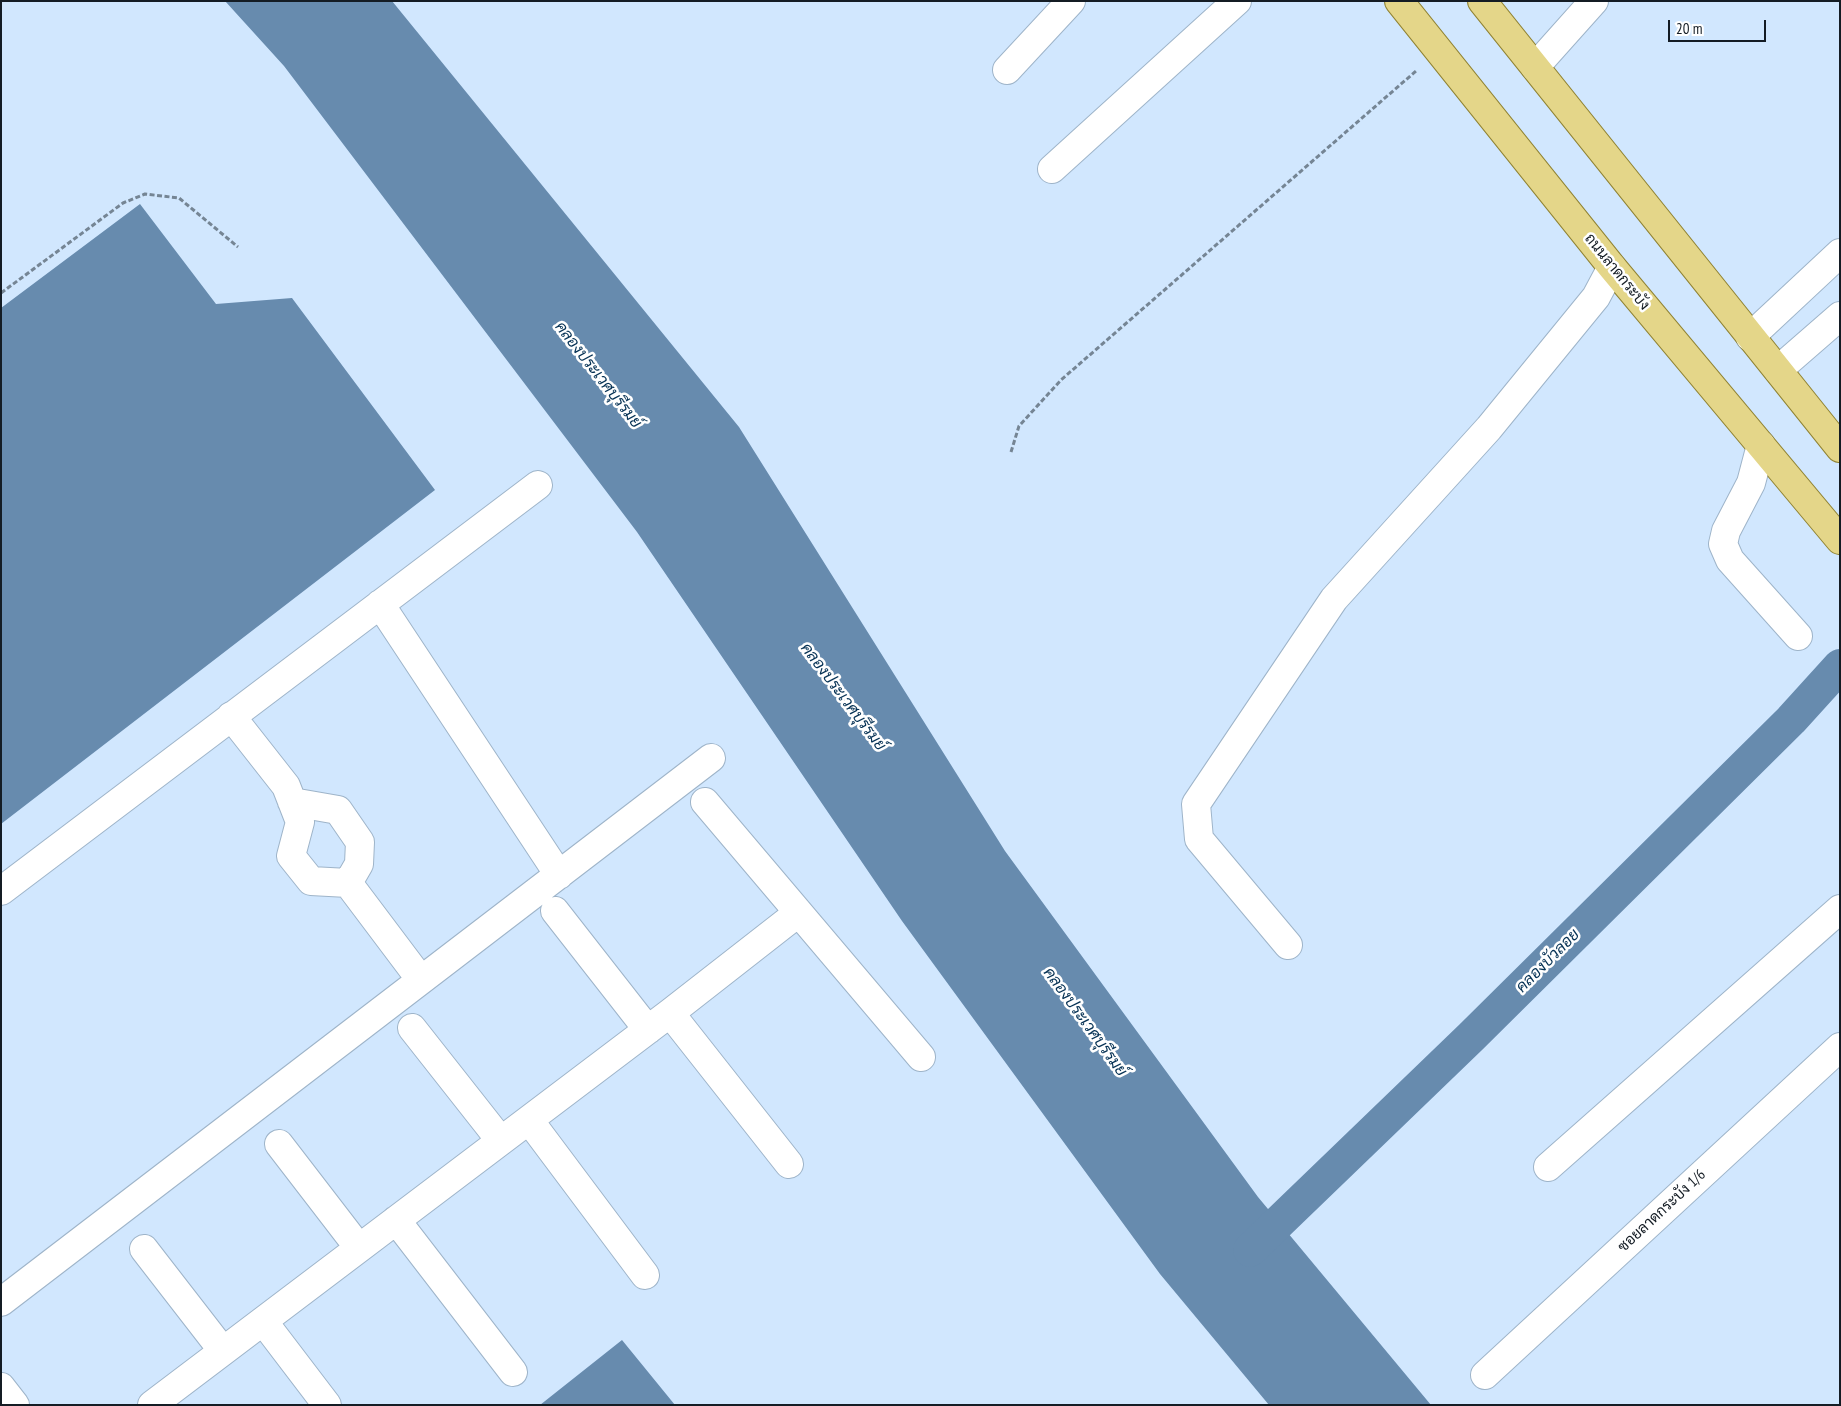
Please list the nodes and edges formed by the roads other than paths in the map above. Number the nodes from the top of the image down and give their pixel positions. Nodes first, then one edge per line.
1 (1071, 1) edge
2 (1237, 1) edge
3 (1399, 1) edge
4 (1482, 1) edge
5 (1594, 1) edge
6 (1535, 66) junction
7 (1007, 70) dead end
8 (1052, 169) dead end
9 (1840, 253) edge
10 (1612, 267) junction
11 (1840, 316) edge
12 (1750, 337) junction
13 (1778, 370) junction
14 (1834, 441) edge
15 (1761, 445) junction
16 (538, 485) dead end
17 (1840, 540) edge
18 (380, 604) junction
19 (1798, 636) dead end
20 (231, 716) junction
21 (711, 758) dead end
22 (292, 802) junction
23 (705, 802) dead end
24 (559, 875) junction
25 (348, 883) junction
26 (1, 891) edge
27 (1840, 909) edge
28 (554, 911) dead end
29 (798, 913) junction
30 (1288, 945) dead end
31 (421, 980) junction
32 (670, 1013) junction
33 (412, 1028) dead end
34 (648, 1030) junction
35 (1840, 1047) edge
36 (921, 1056) dead end
37 (529, 1120) junction
38 (501, 1141) junction
39 (279, 1144) dead end
40 (789, 1164) dead end
41 (1548, 1167) dead end
42 (396, 1220) junction
43 (360, 1248) junction
44 (144, 1249) dead end
45 (645, 1275) dead end
46 (1, 1302) edge
47 (263, 1321) junction
48 (223, 1351) junction
49 (513, 1372) dead end
50 (1485, 1375) dead end
51 (1, 1387) edge
52 (15, 1405) edge
53 (152, 1405) edge
54 (327, 1405) edge

1 - 7 street
2 - 8 street
3 - 10 main road, ถนนลาดกระบัง
4 - 6 main road
5 - 6 street
6 - 12 main road
9 - 12 street
10 - 15 main road, ถนนลาดกระบัง
10 - 30 street
11 - 13 street
12 - 13 main road
13 - 14 main road
15 - 17 main road, ถนนลาดกระบัง
15 - 19 street
16 - 18 street
18 - 20 street
18 - 24 street
20 - 22 street
20 - 26 street
21 - 24 street
22 - 25 street
22 - 25 street
23 - 29 street
24 - 31 street
25 - 31 street
27 - 41 street
28 - 34 street
29 - 32 street
29 - 36 street
31 - 46 street
32 - 34 street
32 - 40 street
33 - 38 street
34 - 37 street
35 - 50 street, ซอยลาดกระบัง 1/6
37 - 38 street
37 - 45 street
38 - 42 street
39 - 43 street
42 - 43 street
42 - 49 street
43 - 47 street
44 - 48 street
47 - 48 street
47 - 54 street
48 - 53 street
51 - 52 street

